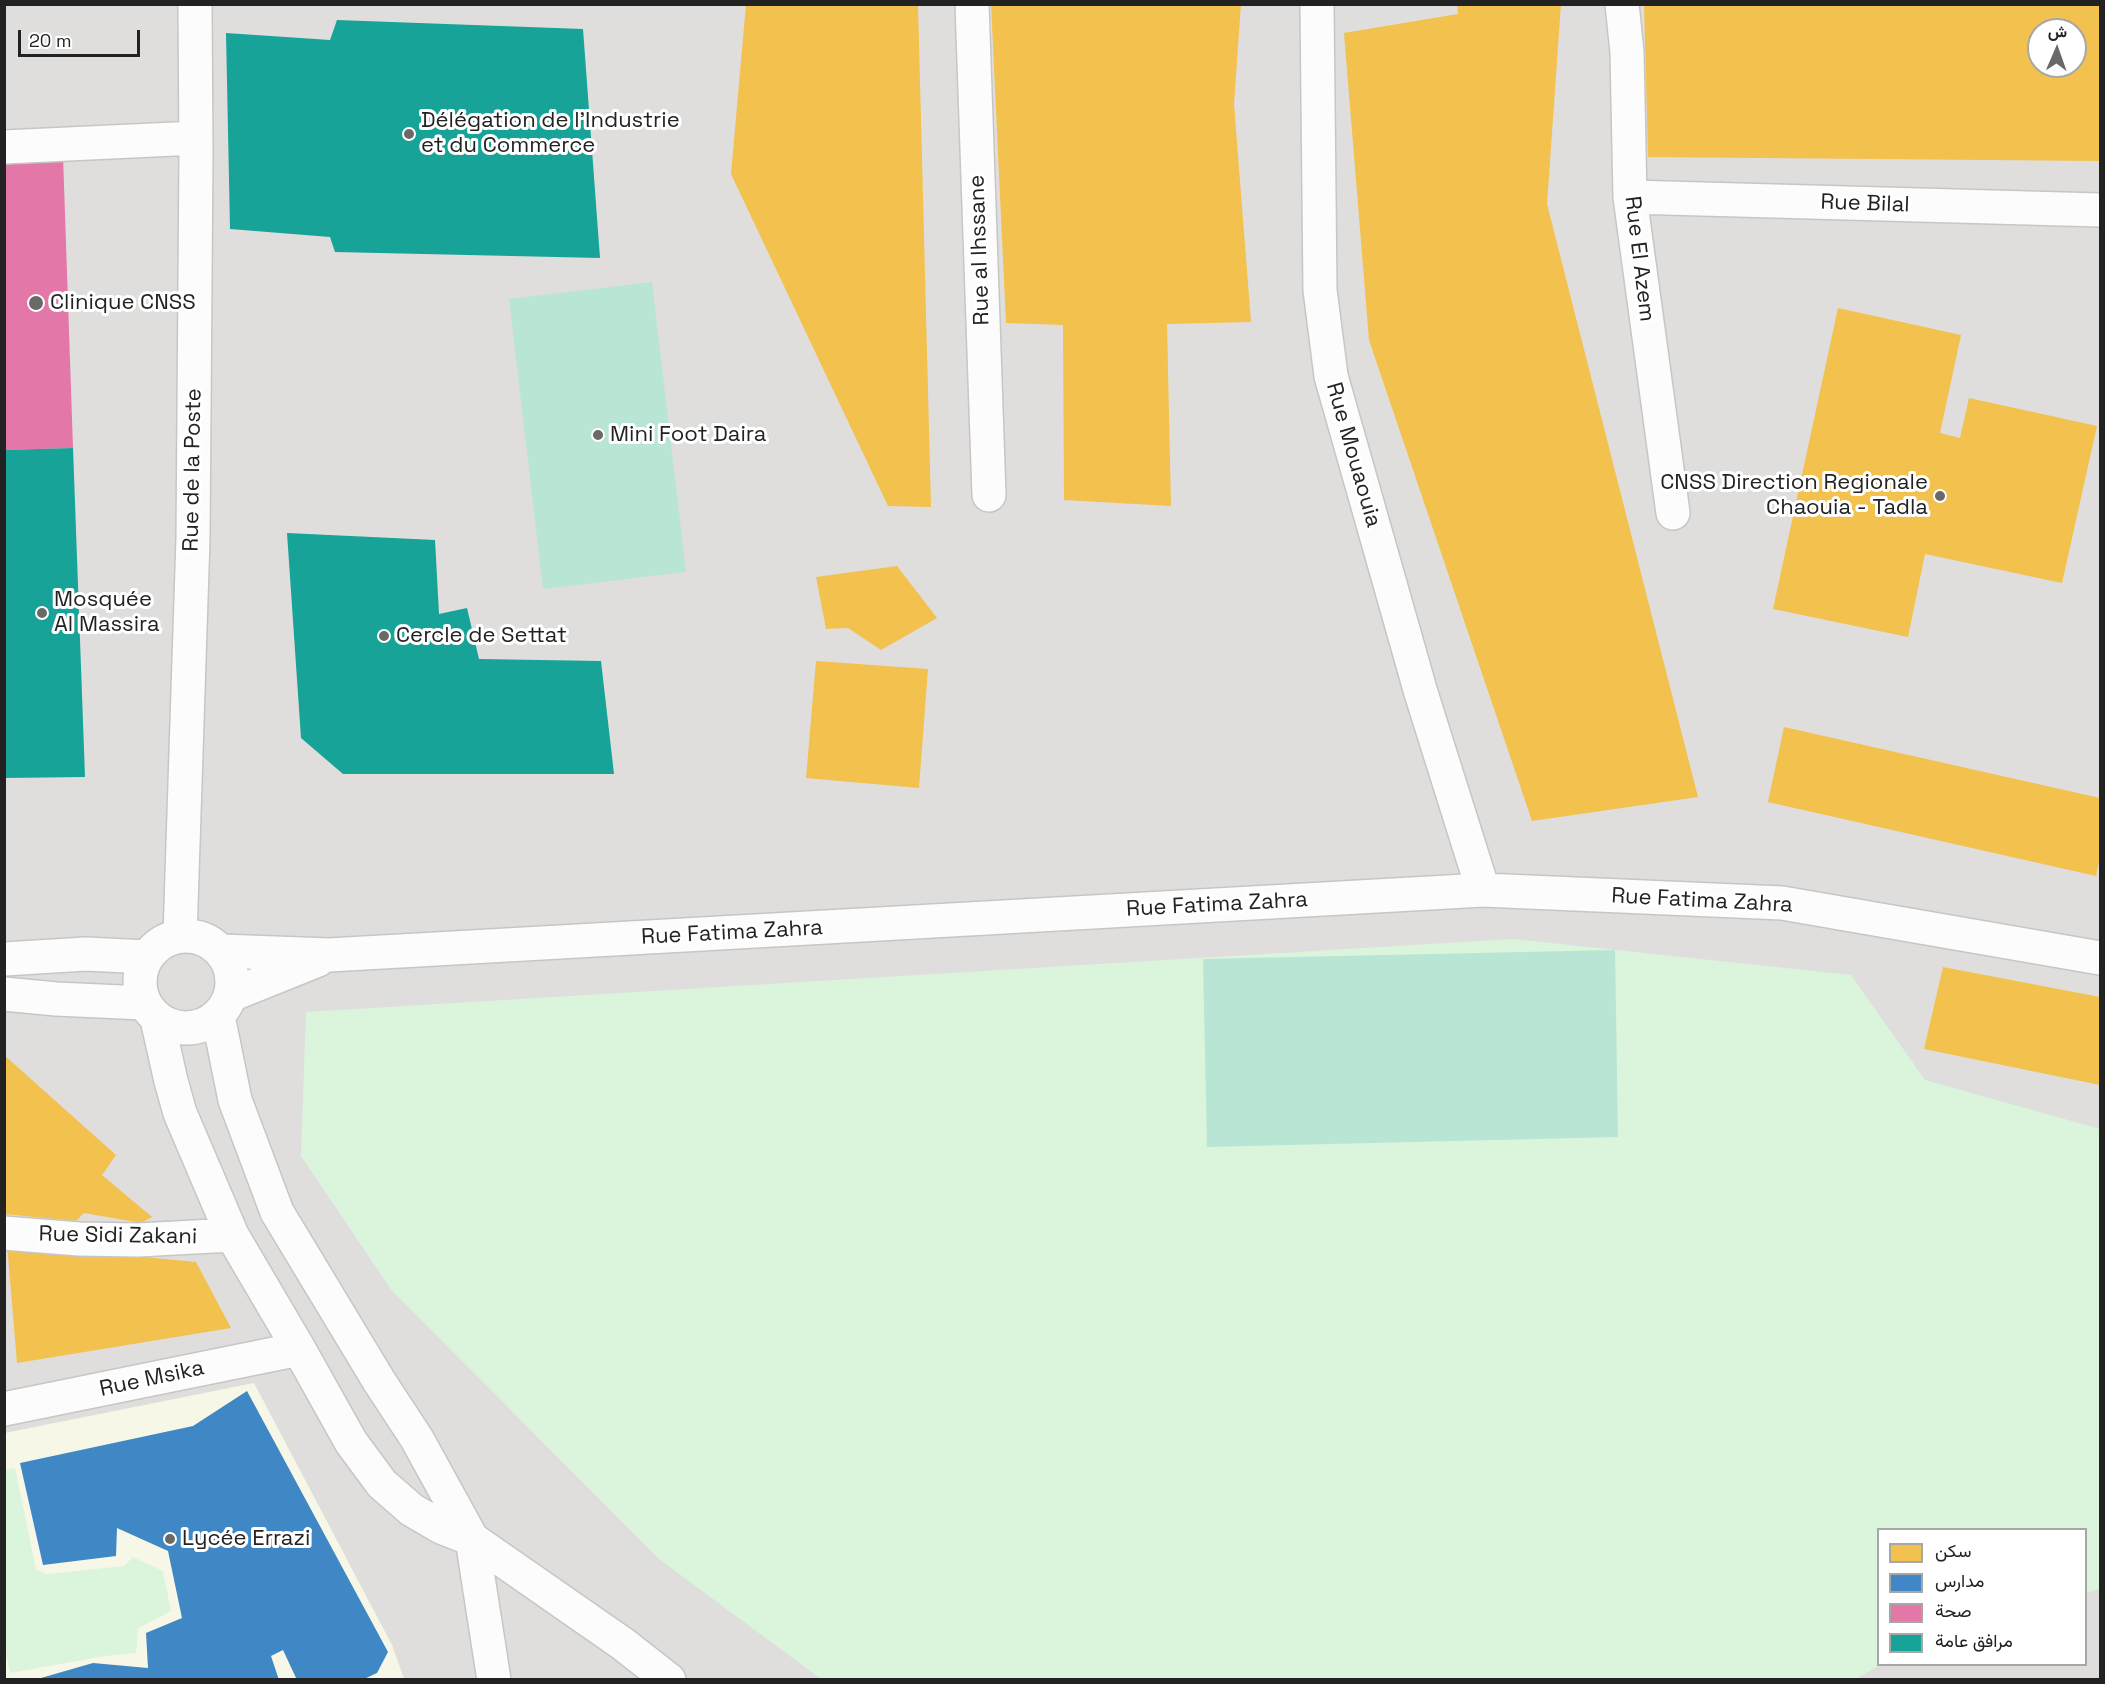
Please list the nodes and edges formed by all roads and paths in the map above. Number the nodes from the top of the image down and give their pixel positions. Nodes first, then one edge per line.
1 (195, 4) edge
2 (972, 4) edge
3 (1317, 4) edge
4 (1622, 4) edge
5 (195, 138) junction
6 (4, 147) edge
7 (1630, 197) junction
8 (2100, 210) edge
9 (989, 495) dead end
10 (1672, 513) dead end
11 (1483, 890) junction
12 (180, 936) junction
13 (220, 951) junction
14 (329, 955) junction
15 (147, 957) junction
16 (2100, 958) edge
17 (4, 959) edge
18 (4, 994) edge
19 (224, 1006) junction
20 (151, 1011) junction
21 (4, 1233) edge
22 (232, 1235) junction
23 (299, 1349) junction
24 (4, 1409) edge
25 (472, 1539) junction
26 (494, 1680) edge
27 (669, 1680) edge

1 - 5 street, Rue de la Poste
2 - 9 street, Rue al Ihssane
3 - 11 street, Rue Mouaouia
4 - 7 street, Rue El Azem
5 - 6 street
5 - 12 street, Rue de la Poste
7 - 8 street, Rue Bilal
7 - 10 street, Rue El Azem
11 - 14 street, Rue Fatima Zahra
11 - 16 street, Rue Fatima Zahra
12 - 13 street
12 - 15 street
13 - 14 street, Rue Fatima Zahra
13 - 19 street
14 - 19 street, Rue Fatima Zahra
15 - 17 street
15 - 20 street
18 - 20 street
19 - 20 street
19 - 25 street
20 - 22 street
21 - 22 street, Rue Sidi Zakani
22 - 23 street
23 - 24 street, Rue Msika
23 - 25 street
25 - 26 street
25 - 27 street

